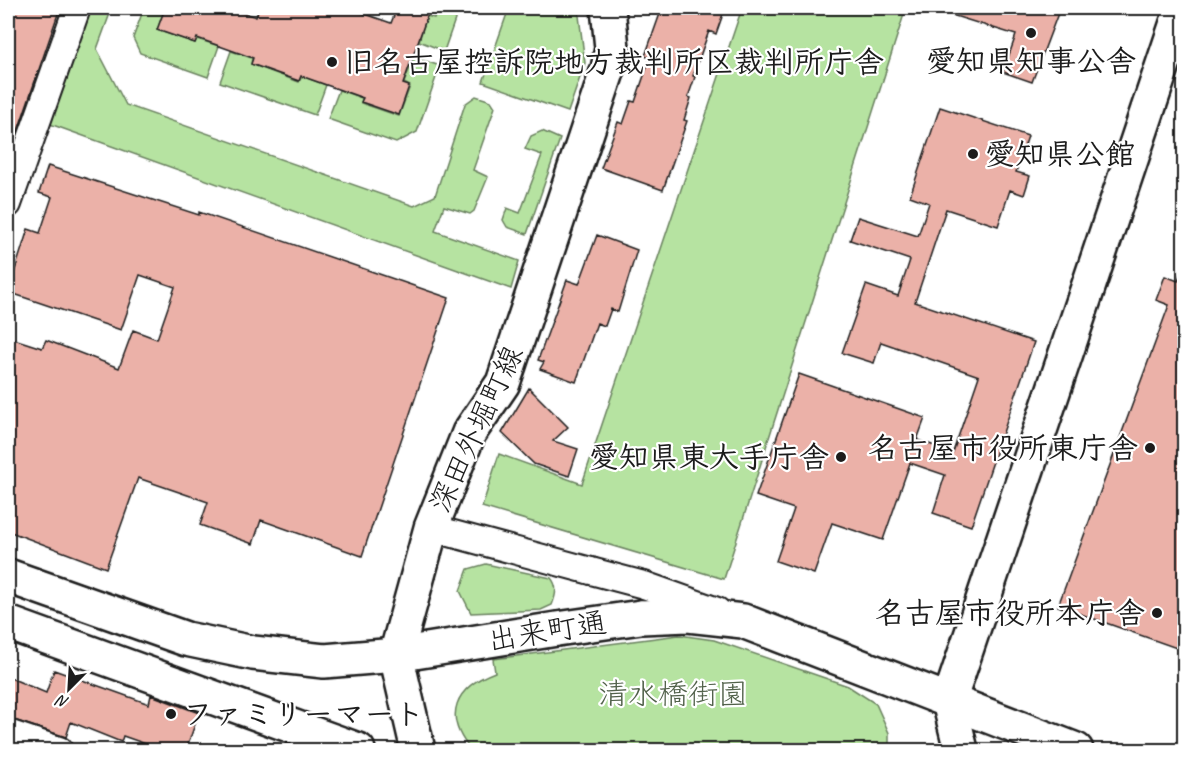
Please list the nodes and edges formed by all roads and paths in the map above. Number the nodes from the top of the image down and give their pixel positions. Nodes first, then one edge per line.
1 (77, 8) edge
2 (608, 8) edge
3 (1182, 8) edge
4 (15, 157) edge
5 (8, 204) edge
6 (431, 528) junction
7 (8, 576) edge
8 (743, 621) junction
9 (8, 623) edge
10 (396, 655) junction
11 (949, 701) junction
12 (8, 733) edge
13 (59, 750) edge
14 (358, 750) edge
15 (418, 750) edge
16 (961, 750) edge
17 (1076, 750) edge

1 - 4 street
2 - 6 street, 深田外堀町線
3 - 11 street
4 - 5 street
6 - 8 street, bridge
6 - 10 street, 深田外堀町線
7 - 10 street, 出来町通
8 - 10 street, 出来町通, bridge
8 - 11 street, 出来町通
9 - 14 street
10 - 15 street, 深田外堀町線
11 - 16 street
11 - 17 street, 出来町通
12 - 13 street

